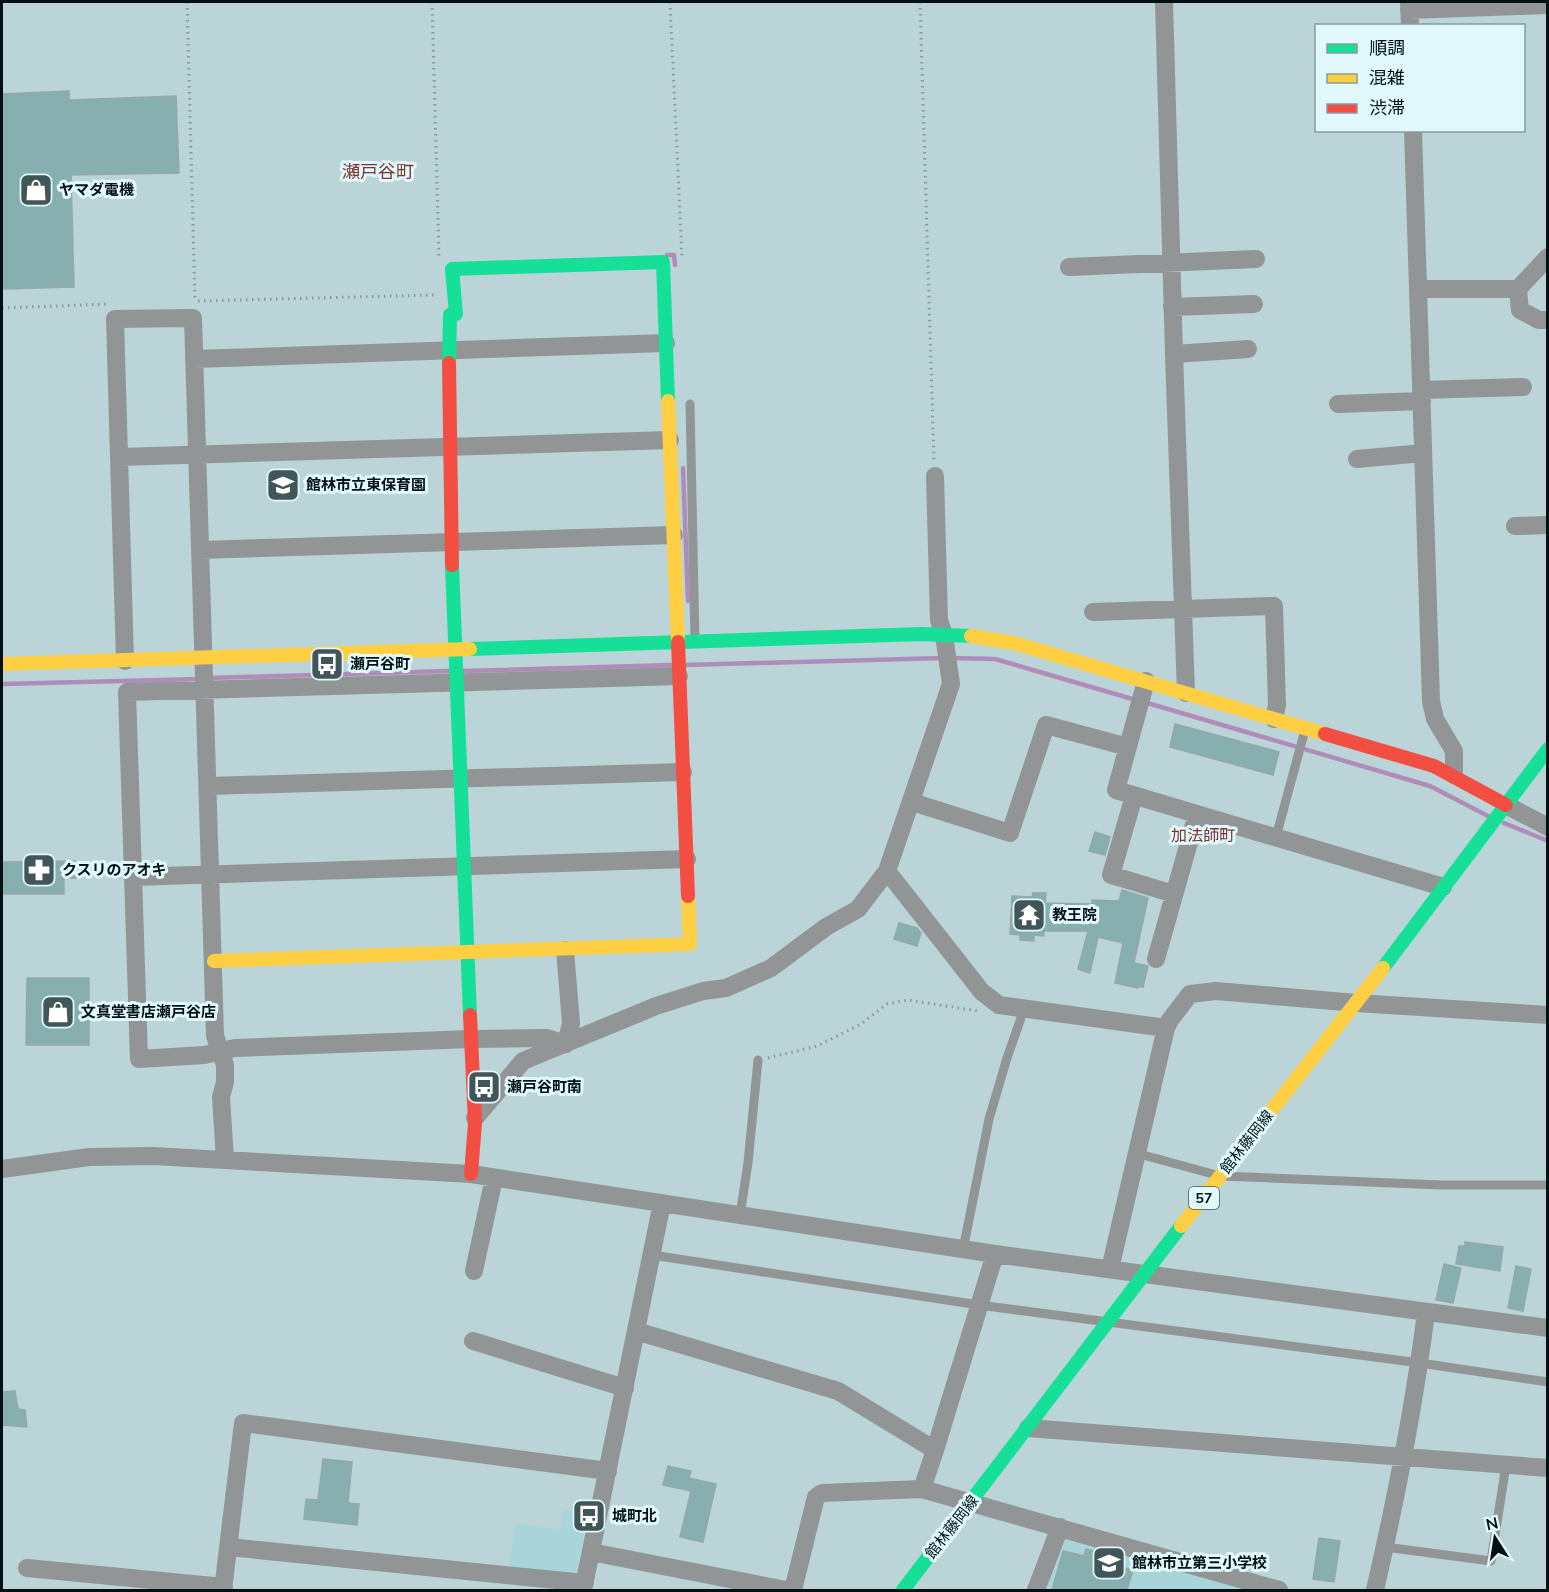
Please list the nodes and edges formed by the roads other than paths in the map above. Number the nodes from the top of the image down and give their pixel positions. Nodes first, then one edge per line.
1 (1164, 2) edge
2 (1548, 5) edge
3 (1409, 12) edge
4 (1413, 132) edge
5 (1548, 257) edge
6 (1256, 260) dead end
7 (1171, 263) junction
8 (1069, 267) dead end
9 (1418, 289) junction
10 (1518, 289) junction
11 (1254, 304) dead end
12 (1172, 307) junction
13 (1548, 320) edge
14 (666, 343) junction
15 (1248, 349) dead end
16 (449, 351) junction
17 (1174, 354) junction
18 (194, 359) junction
19 (1523, 387) dead end
20 (1421, 395) junction
21 (690, 404) dead end
22 (1338, 404) dead end
23 (670, 440) junction
24 (450, 446) junction
25 (1423, 453) junction
26 (198, 455) junction
27 (120, 457) junction
28 (1357, 459) dead end
29 (934, 476) road end
30 (1548, 525) edge
31 (1515, 526) dead end
32 (674, 535) junction
33 (452, 542) junction
34 (201, 550) junction
35 (1183, 609) junction
36 (1093, 612) dead end
37 (944, 635) junction
38 (695, 642) junction
39 (678, 643) junction
40 (455, 649) junction
41 (204, 657) junction
42 (125, 661) junction
43 (2, 664) edge
44 (680, 676) junction
45 (1146, 681) junction
46 (456, 682) junction
47 (204, 690) junction
48 (1186, 693) junction
49 (1274, 719) junction
50 (1305, 728) junction
51 (1128, 747) junction
52 (1548, 749) edge
53 (683, 772) junction
54 (1454, 776) junction
55 (461, 779) junction
56 (209, 786) junction
57 (1134, 796) junction
58 (912, 802) junction
59 (1506, 805) junction
60 (1197, 814) junction
61 (1548, 827) edge
62 (1276, 837) junction
63 (687, 859) junction
64 (464, 866) junction
65 (887, 871) junction
66 (211, 874) junction
67 (133, 877) junction
68 (1443, 887) junction
69 (1174, 894) junction
70 (565, 950) junction
71 (468, 952) junction
72 (1156, 959) dead end
73 (214, 961) junction
74 (1356, 1003) junction
75 (1020, 1009) junction
76 (1548, 1015) edge
77 (1166, 1028) junction
78 (471, 1039) junction
79 (566, 1044) junction
80 (220, 1052) junction
81 (758, 1060) road end
82 (475, 1118) junction
83 (1136, 1153) junction
84 (225, 1160) junction
85 (2, 1170) edge
86 (471, 1174) junction
87 (1220, 1176) junction
88 (494, 1178) junction
89 (1548, 1185) edge
90 (662, 1203) junction
91 (740, 1215) junction
92 (963, 1250) junction
93 (995, 1254) junction
94 (652, 1255) junction
95 (1110, 1269) junction
96 (474, 1271) dead end
97 (1145, 1274) junction
98 (979, 1305) junction
99 (1426, 1313) junction
100 (1110, 1322) junction
101 (1548, 1328) edge
102 (636, 1331) junction
103 (473, 1341) dead end
104 (1419, 1363) junction
105 (1548, 1382) edge
106 (625, 1388) junction
107 (1028, 1428) junction
108 (935, 1450) junction
109 (1402, 1457) junction
110 (1506, 1466) junction
111 (1548, 1468) edge
112 (608, 1470) junction
113 (922, 1489) junction
114 (971, 1502) junction
115 (1060, 1527) junction
116 (228, 1547) junction
117 (1385, 1548) junction
118 (591, 1552) junction
119 (27, 1568) dead end
120 (99, 1583) edge
121 (584, 1587) edge
122 (224, 1589) edge
123 (909, 1589) edge
124 (786, 1590) edge
125 (793, 1590) edge
126 (1036, 1590) edge
127 (1279, 1590) edge
128 (1375, 1590) edge

1 - 7 street
2 - 3 street
4 - 9 street
5 - 10 street
6 - 7 street
7 - 8 street
7 - 12 street
9 - 10 street
9 - 20 street
10 - 13 street
11 - 12 street
12 - 17 street
14 - 16 street
14 - 16 street
14 - 23 street
15 - 17 street
16 - 18 street
16 - 24 street
17 - 35 street
18 - 26 street
18 - 27 street
19 - 20 street
20 - 22 street
20 - 25 street
21 - 38 lane
23 - 24 street
23 - 32 street
24 - 26 street
24 - 33 street
25 - 28 street
25 - 54 street
26 - 27 street
26 - 34 street
27 - 42 street
29 - 37 street
30 - 31 street
32 - 33 street
32 - 39 street
33 - 34 street
33 - 40 street
34 - 41 street
35 - 36 street
35 - 48 street
35 - 49 street
37 - 38 street
37 - 45 street
37 - 58 street
38 - 39 street
39 - 40 street
39 - 44 street
40 - 41 street
40 - 46 street
41 - 42 street
41 - 47 street
42 - 43 street
44 - 46 street
44 - 53 street
45 - 48 street
45 - 51 street
46 - 47 street
46 - 55 street
47 - 56 street
47 - 67 street
48 - 49 street
49 - 50 street
50 - 54 street
50 - 62 lane
51 - 57 street
51 - 58 street
52 - 59 street, 館林藤岡線 / 57
53 - 55 street
53 - 63 street
54 - 59 street
55 - 56 street
55 - 64 street
56 - 66 street
57 - 60 street
57 - 69 street
58 - 65 street
59 - 61 street
59 - 68 street, 館林藤岡線 / 57
60 - 62 street
60 - 69 street
62 - 68 street
63 - 64 street
63 - 70 street
64 - 66 street
64 - 71 street
65 - 75 street
65 - 79 street
66 - 67 street
66 - 73 street
67 - 80 street
68 - 74 street, 館林藤岡線 / 57
69 - 72 street
70 - 71 street
70 - 79 street
71 - 73 street
71 - 78 street
73 - 80 street
74 - 76 street
74 - 77 street
74 - 87 street, 館林藤岡線 / 57
75 - 77 street
75 - 92 lane
77 - 83 street
78 - 79 street
78 - 80 street
78 - 82 street
79 - 82 street
80 - 84 street
81 - 91 lane
82 - 86 street
83 - 87 lane
83 - 95 street
84 - 85 street
84 - 86 street
86 - 88 street
87 - 89 lane
87 - 97 street, 館林藤岡線 / 57
88 - 90 street
88 - 96 street
90 - 91 street
90 - 94 street
91 - 92 street
92 - 93 street
93 - 95 street
93 - 98 street
94 - 98 lane
94 - 102 street
95 - 97 street
97 - 99 street
97 - 100 street, 館林藤岡線 / 57
98 - 100 lane
98 - 108 street
99 - 101 street
99 - 104 street
100 - 104 lane
100 - 107 street, 館林藤岡線 / 57
102 - 106 street
102 - 108 street
103 - 106 street
104 - 105 lane
104 - 109 street
106 - 112 street
107 - 109 street
107 - 114 street, 館林藤岡線 / 57
108 - 113 street
109 - 110 street
109 - 117 street
110 - 111 street
110 - 117 lane
112 - 116 street
112 - 118 street
113 - 114 street
113 - 125 street
114 - 115 street
114 - 123 street, 館林藤岡線 / 57
115 - 126 street
115 - 127 street
116 - 121 street
116 - 122 street
117 - 128 street
118 - 121 street
118 - 124 street
119 - 120 street
120 - 122 street

